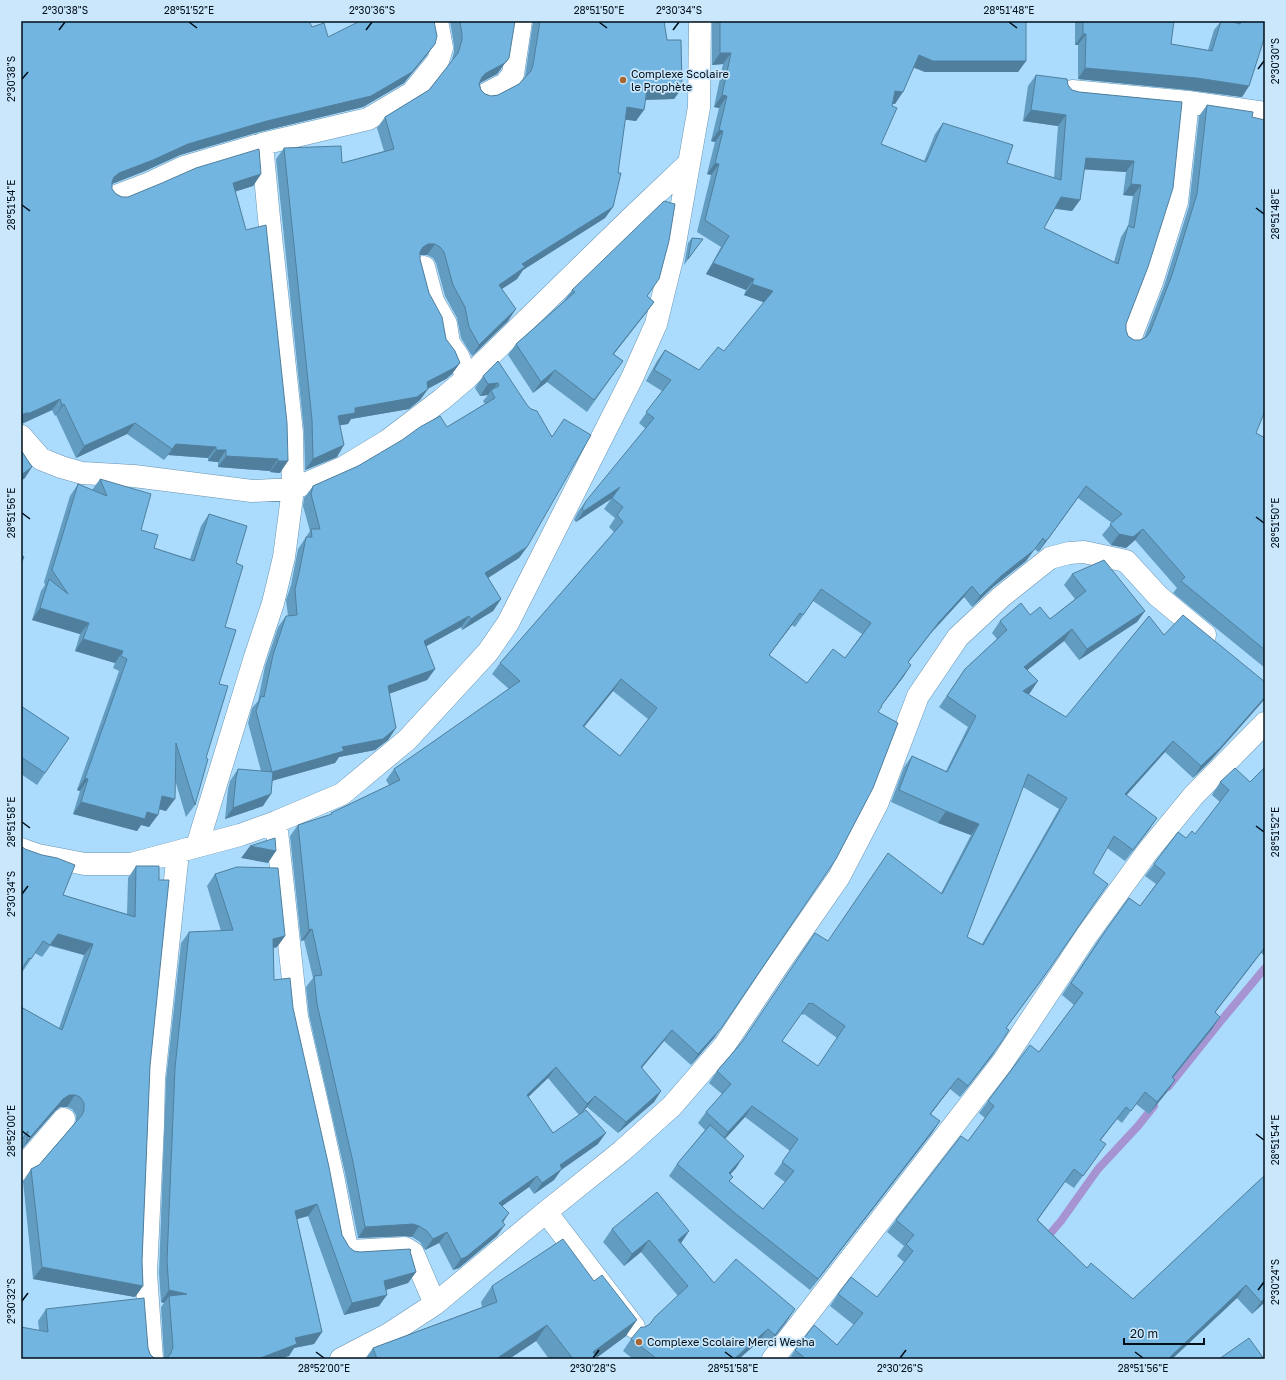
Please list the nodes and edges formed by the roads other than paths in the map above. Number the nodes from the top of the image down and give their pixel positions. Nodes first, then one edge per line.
1 (437, 21) edge
2 (521, 21) edge
3 (700, 21) edge
4 (1072, 91) edge
5 (484, 95) edge
6 (1188, 102) junction
7 (1265, 113) edge
8 (262, 144) junction
9 (689, 163) junction
10 (116, 196) edge
11 (424, 267) edge
12 (1130, 339) edge
13 (492, 353) junction
14 (504, 371) edge
15 (467, 378) junction
16 (21, 436) edge
17 (293, 489) junction
18 (1220, 647) edge
19 (1265, 723) edge
20 (276, 822) junction
21 (21, 849) edge
22 (188, 849) junction
23 (64, 1119) dead end
24 (21, 1168) edge
25 (546, 1212) junction
26 (434, 1304) junction
27 (634, 1327) edge
28 (152, 1359) edge
29 (341, 1359) edge
30 (773, 1359) edge

1 - 8 street
2 - 5 street
3 - 9 street
4 - 6 street
6 - 7 street
6 - 12 street
8 - 10 street
8 - 17 street
9 - 13 street
9 - 20 street
11 - 15 street
13 - 14 street
13 - 15 street
15 - 17 street
16 - 17 street
17 - 22 street
18 - 25 street
19 - 30 street
20 - 22 street
20 - 26 street
21 - 22 street
22 - 28 street
23 - 24 street
25 - 26 street
25 - 27 street
26 - 29 street

